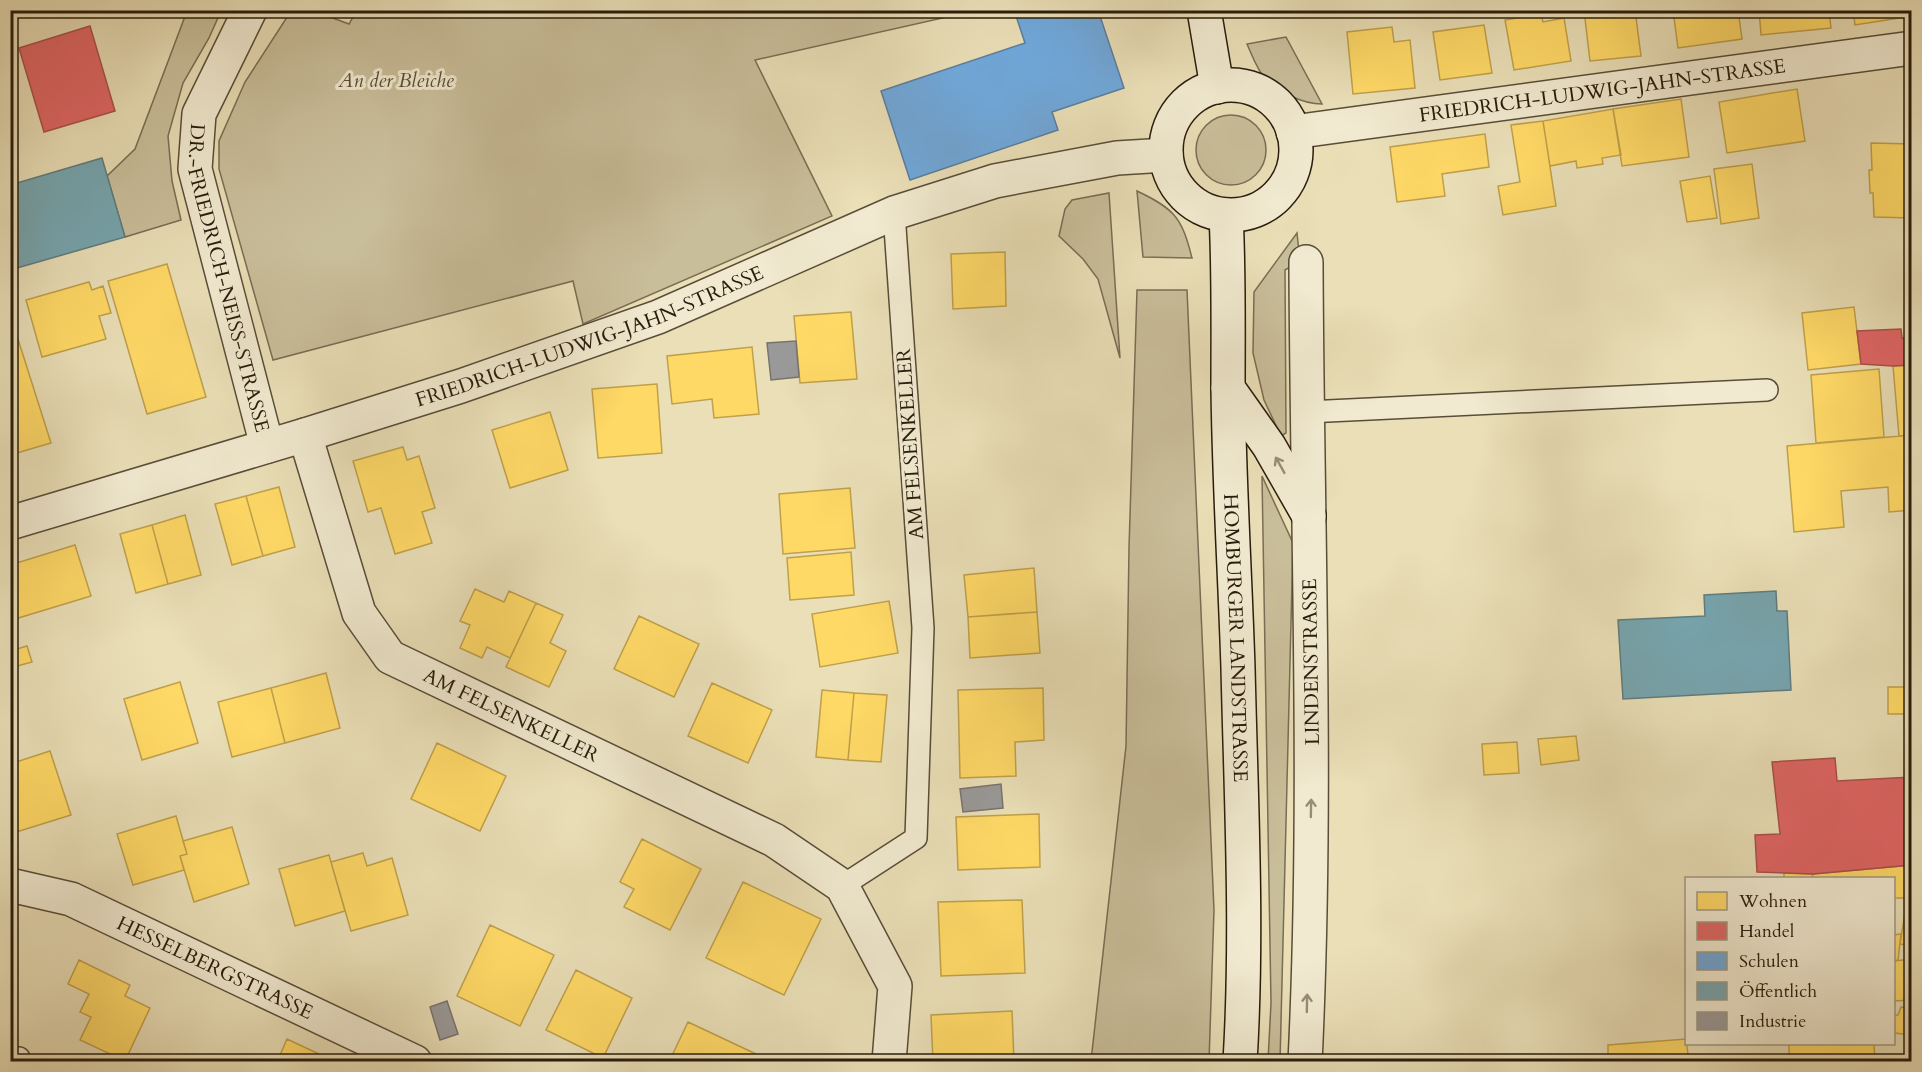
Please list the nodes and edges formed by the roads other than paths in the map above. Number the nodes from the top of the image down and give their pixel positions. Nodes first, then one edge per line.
1 (250, 10) edge
2 (1207, 18) edge
3 (1911, 48) edge
4 (1216, 87) junction
5 (1293, 132) junction
6 (1166, 155) junction
7 (894, 213) junction
8 (1226, 215) junction
9 (1306, 262) dead end
10 (1228, 388) junction
11 (1767, 390) dead end
12 (1306, 412) junction
13 (305, 435) junction
14 (267, 446) junction
15 (1309, 516) junction
16 (10, 523) edge
17 (10, 885) edge
18 (842, 886) junction
19 (415, 1062) edge
20 (889, 1062) edge
21 (1240, 1062) edge
22 (1305, 1062) edge

1 - 14 street, DR.-FRIEDRICH-NEISS-STRASSE
2 - 4 street
3 - 5 street, FRIEDRICH-LUDWIG-JAHN-STRASSE
4 - 5 street
4 - 6 street
5 - 8 street
6 - 7 street, FRIEDRICH-LUDWIG-JAHN-STRASSE
6 - 8 street
7 - 13 street, FRIEDRICH-LUDWIG-JAHN-STRASSE
7 - 18 lane, AM FELSENKELLER
8 - 10 street, HOMBURGER LANDSTRASSE
9 - 12 street, LINDENSTRASSE
15 -> 10 street
10 - 21 street, HOMBURGER LANDSTRASSE
11 - 12 lane
12 - 15 street, LINDENSTRASSE
13 - 14 street, FRIEDRICH-LUDWIG-JAHN-STRASSE
13 - 18 street, AM FELSENKELLER
14 - 16 street, FRIEDRICH-LUDWIG-JAHN-STRASSE
22 -> 15 street, LINDENSTRASSE
17 - 19 street, HESSELBERGSTRASSE
18 - 20 street, AM FELSENKELLER

